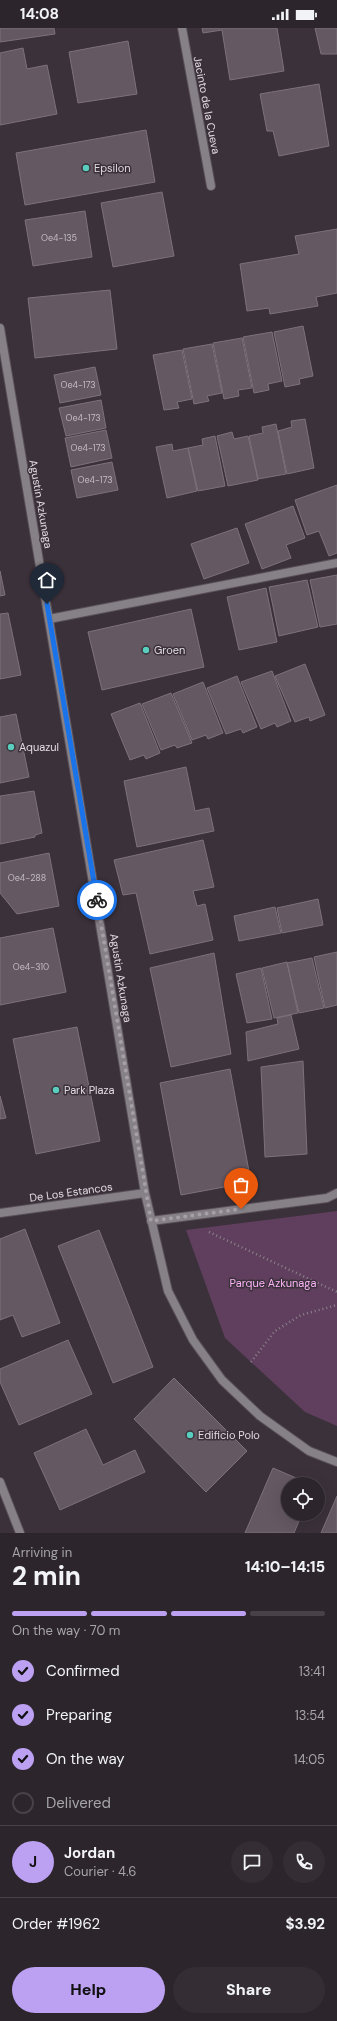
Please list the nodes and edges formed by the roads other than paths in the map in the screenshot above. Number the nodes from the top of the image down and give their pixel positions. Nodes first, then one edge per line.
1 (182, 28) edge
2 (211, 186) dead end
3 (0, 328) edge
4 (337, 563) edge
5 (49, 619) junction
6 (145, 1193) junction
7 (337, 1193) edge
8 (0, 1213) edge
9 (151, 1221) junction
10 (337, 1462) edge
11 (0, 1482) edge
12 (20, 1533) edge

1 - 2 street, Jacinto de la Cueva
3 - 5 street, Agustin Azkunaga
4 - 5 street
5 - 6 street, Agustin Azkunaga
6 - 8 street, De Los Estancos
6 - 9 street, Agustin Azkunaga
7 - 9 street
9 - 10 street, Agustin Azkunaga
11 - 12 street

